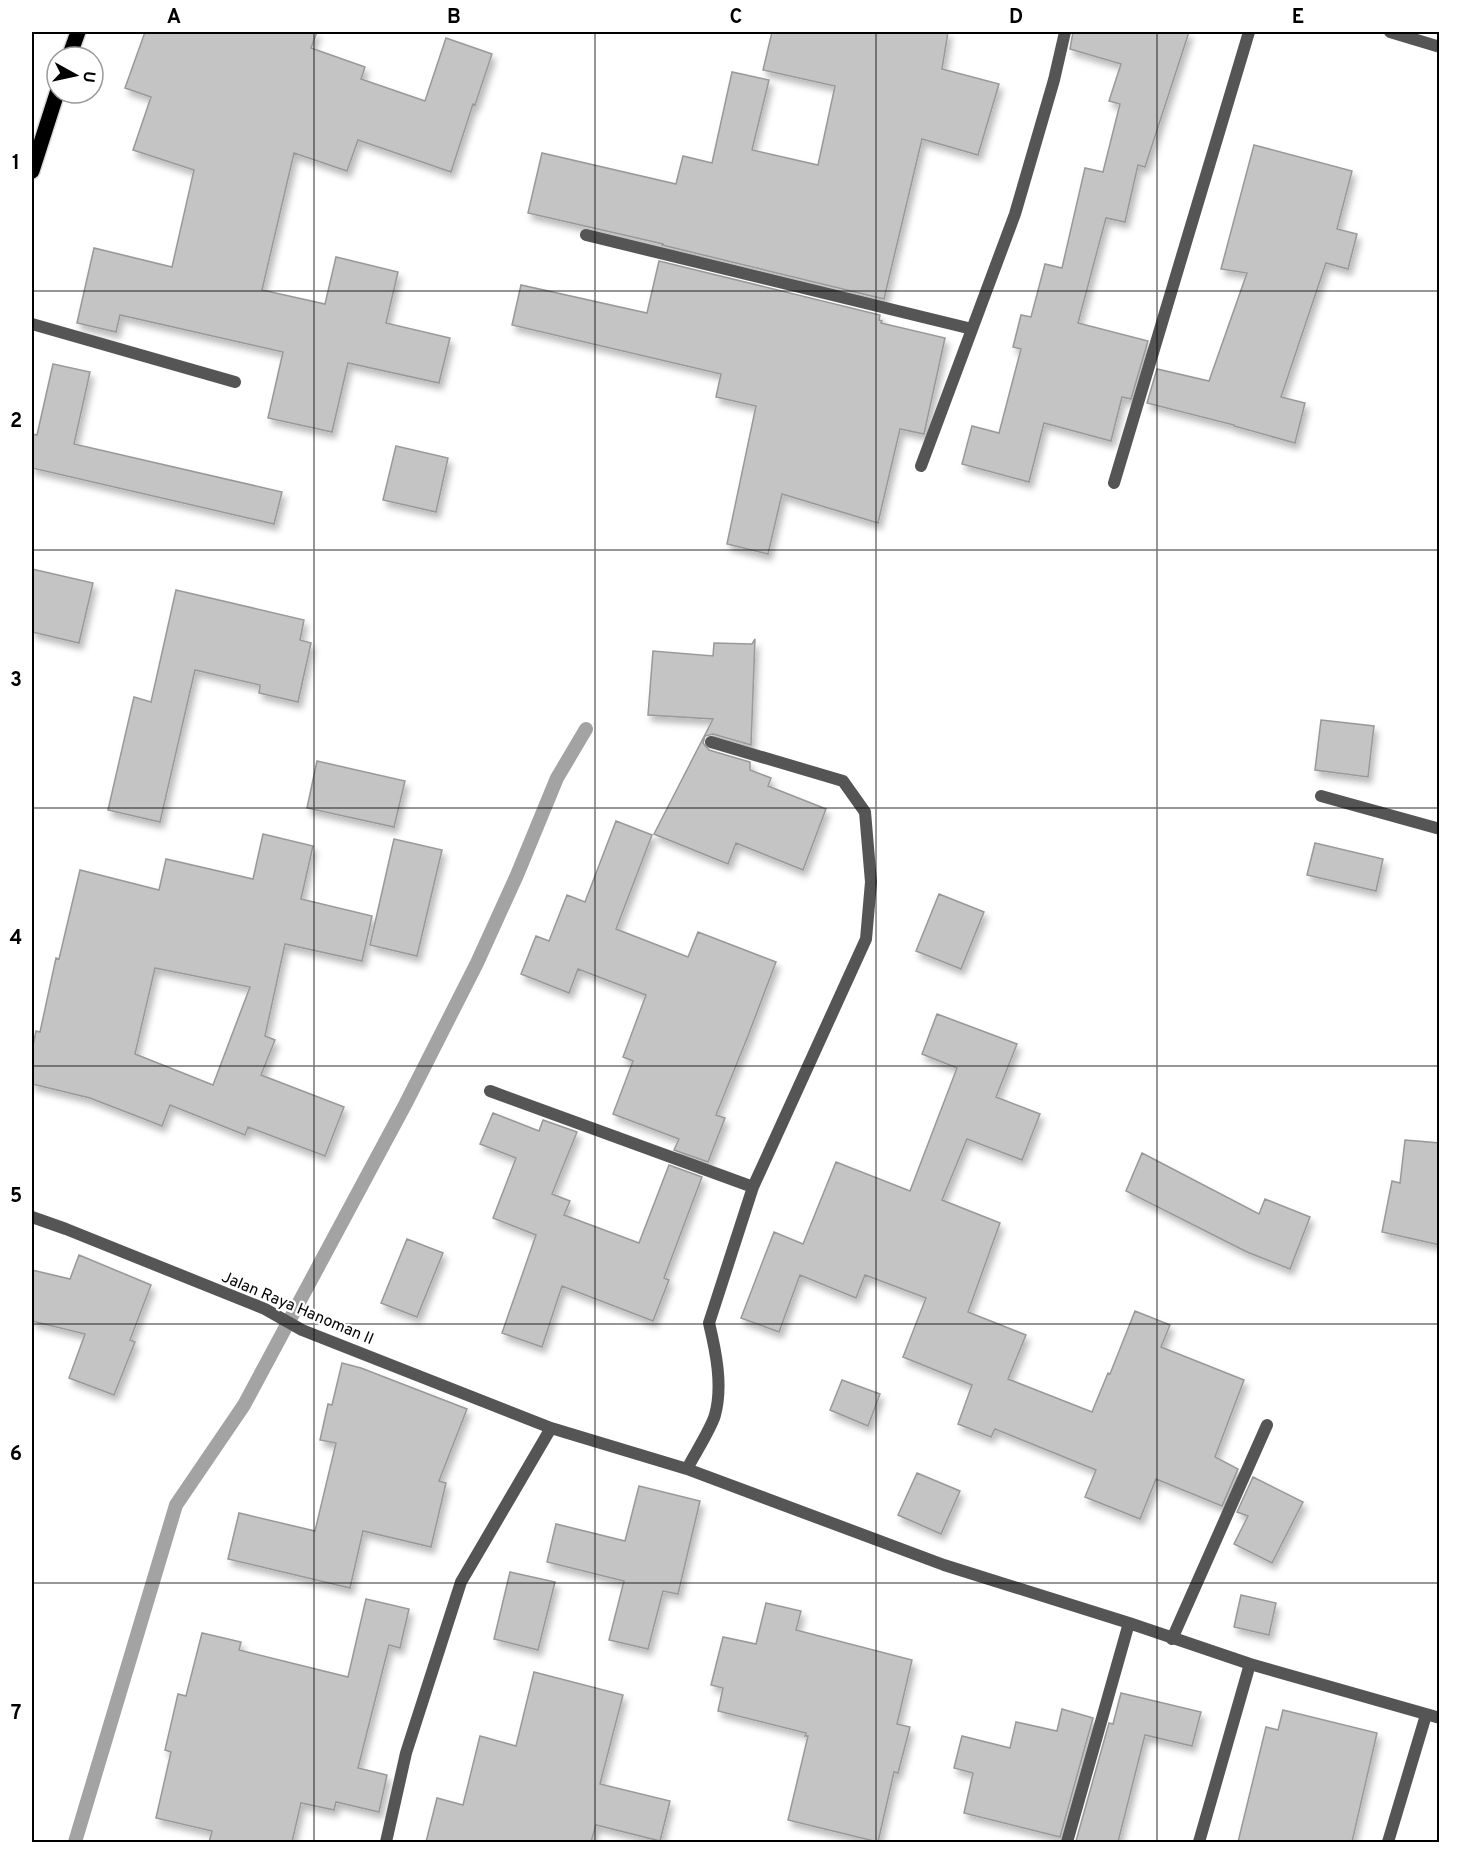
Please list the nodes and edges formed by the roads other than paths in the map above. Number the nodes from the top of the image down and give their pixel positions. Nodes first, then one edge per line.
1 (1065, 32) edge
2 (1249, 32) edge
3 (1390, 32) edge
4 (1440, 47) edge
5 (53, 105) edge
6 (32, 171) edge
7 (586, 235) dead end
8 (32, 324) edge
9 (972, 329) junction
10 (235, 382) dead end
11 (921, 466) dead end
12 (1114, 483) dead end
13 (711, 742) dead end
14 (1321, 796) dead end
15 (1440, 829) edge
16 (490, 1092) dead end
17 (753, 1186) junction
18 (32, 1217) edge
19 (1267, 1425) dead end
20 (551, 1428) junction
21 (687, 1469) junction
22 (1129, 1623) junction
23 (1172, 1639) junction
24 (1250, 1664) junction
25 (1426, 1715) junction
26 (1440, 1718) edge
27 (386, 1842) edge
28 (1067, 1842) edge
29 (1199, 1842) edge
30 (1388, 1842) edge

1 - 9 street
2 - 12 street
3 - 4 street
5 - 6 main road
7 - 9 street
8 - 10 street
9 - 11 street
13 - 17 street
14 - 15 street
16 - 17 street
17 - 21 street
18 - 20 street, Jalan Raya Hanoman II
19 - 23 street
20 - 21 street, Jalan Raya Hanoman II
20 - 27 street
21 - 22 street, Jalan Raya Hanoman II
22 - 23 street, Jalan Raya Hanoman II
22 - 28 street
23 - 24 street, Jalan Raya Hanoman II
24 - 25 street, Jalan Raya Hanoman II
24 - 29 street
25 - 26 street, Jalan Raya Hanoman II
25 - 30 street

